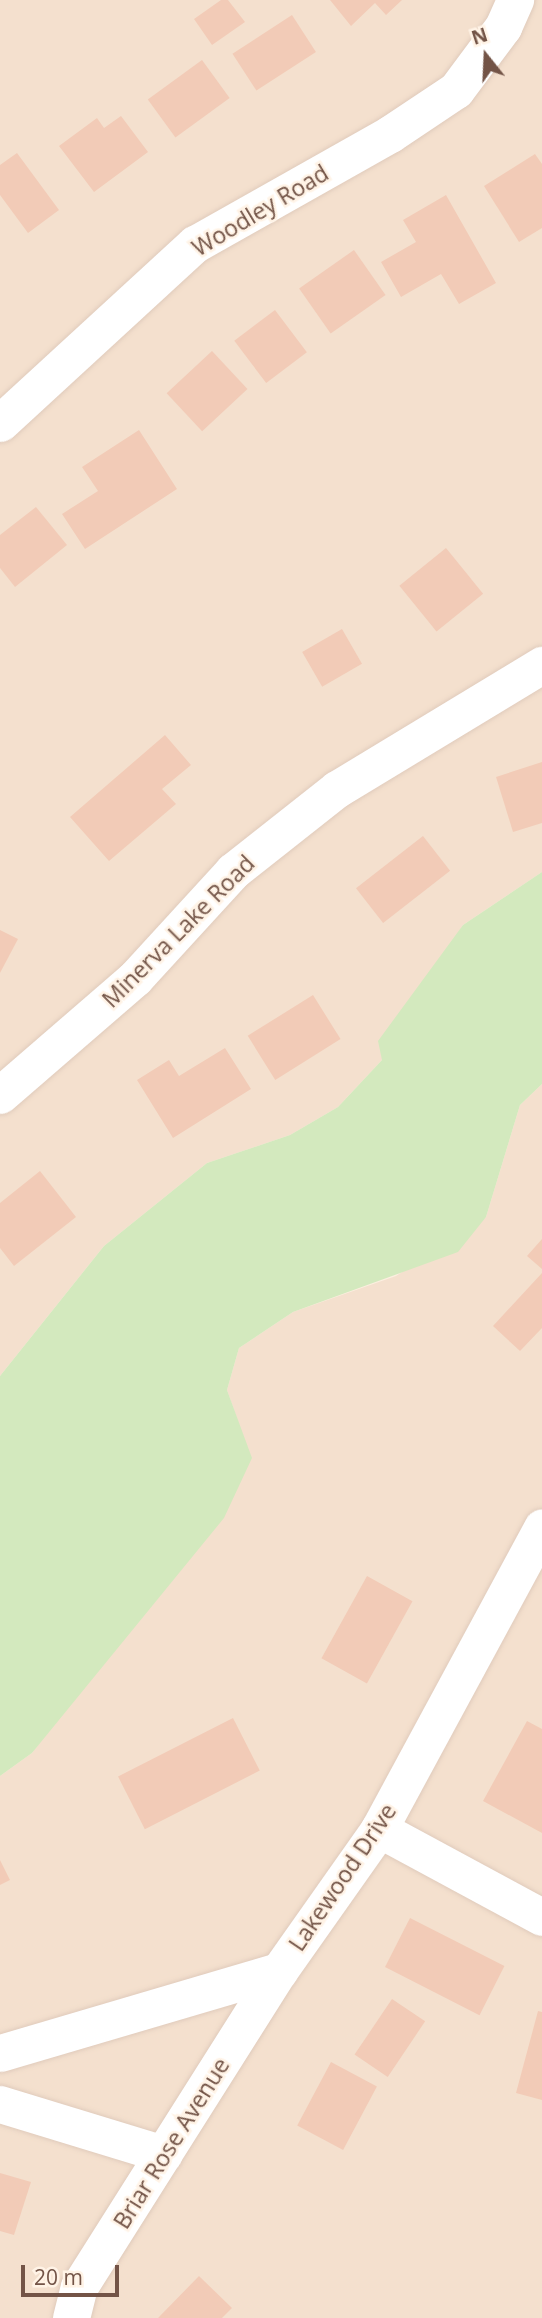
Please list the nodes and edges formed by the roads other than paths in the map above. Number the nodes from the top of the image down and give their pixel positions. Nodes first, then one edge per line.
1 (514, 0) edge
2 (0, 423) edge
3 (542, 665) edge
4 (0, 1095) edge
5 (542, 1527) edge
6 (379, 1829) junction
7 (542, 1917) edge
8 (279, 1971) junction
9 (0, 2053) edge
10 (0, 2104) edge
11 (164, 2154) junction
12 (71, 2318) edge

1 - 2 street, Woodley Road
3 - 4 street, Minerva Lake Road
5 - 6 street, Lakewood Drive
6 - 7 street
6 - 8 street, Lakewood Drive
8 - 9 street, Lakewood Drive
8 - 11 street, Briar Rose Avenue
10 - 11 street
11 - 12 street, Briar Rose Avenue

